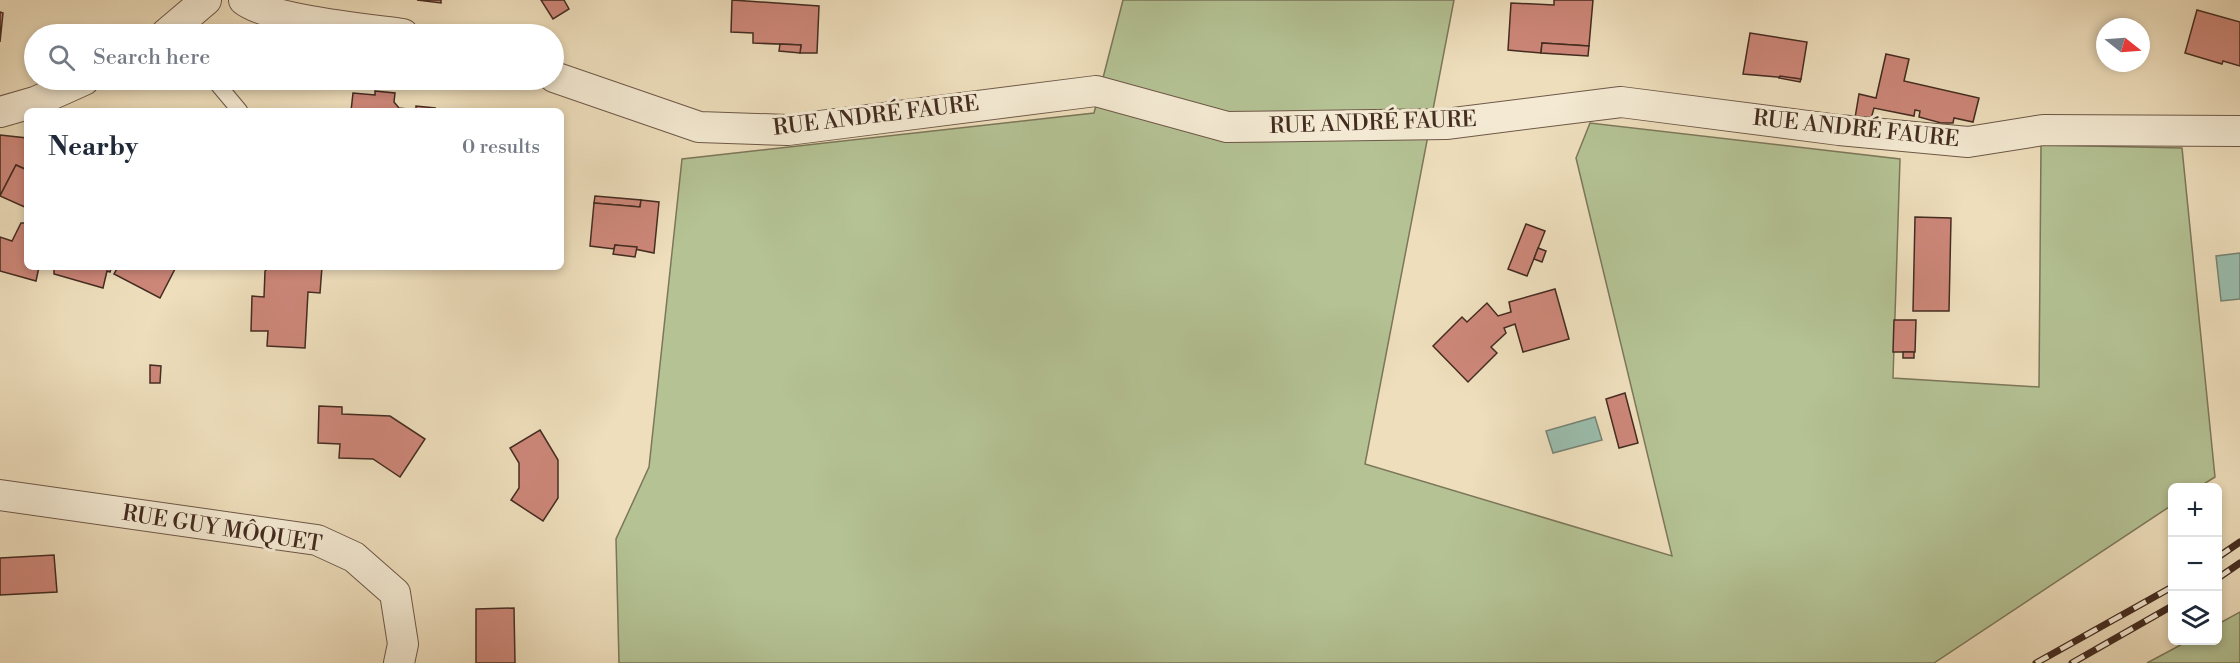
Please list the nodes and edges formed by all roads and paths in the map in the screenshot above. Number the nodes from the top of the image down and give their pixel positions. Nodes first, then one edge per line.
1 (206, 0) edge
2 (244, 0) edge
3 (181, 24) edge
4 (334, 24) edge
5 (564, 80) edge
6 (61, 90) edge
7 (222, 90) edge
8 (237, 108) edge
9 (0, 112) edge
10 (2240, 131) edge
11 (0, 495) edge
12 (399, 663) edge

1 - 3 street
2 - 4 street
5 - 10 street, RUE ANDRÉ FAURE
6 - 9 street
7 - 8 lane
11 - 12 street, RUE GUY MÔQUET

